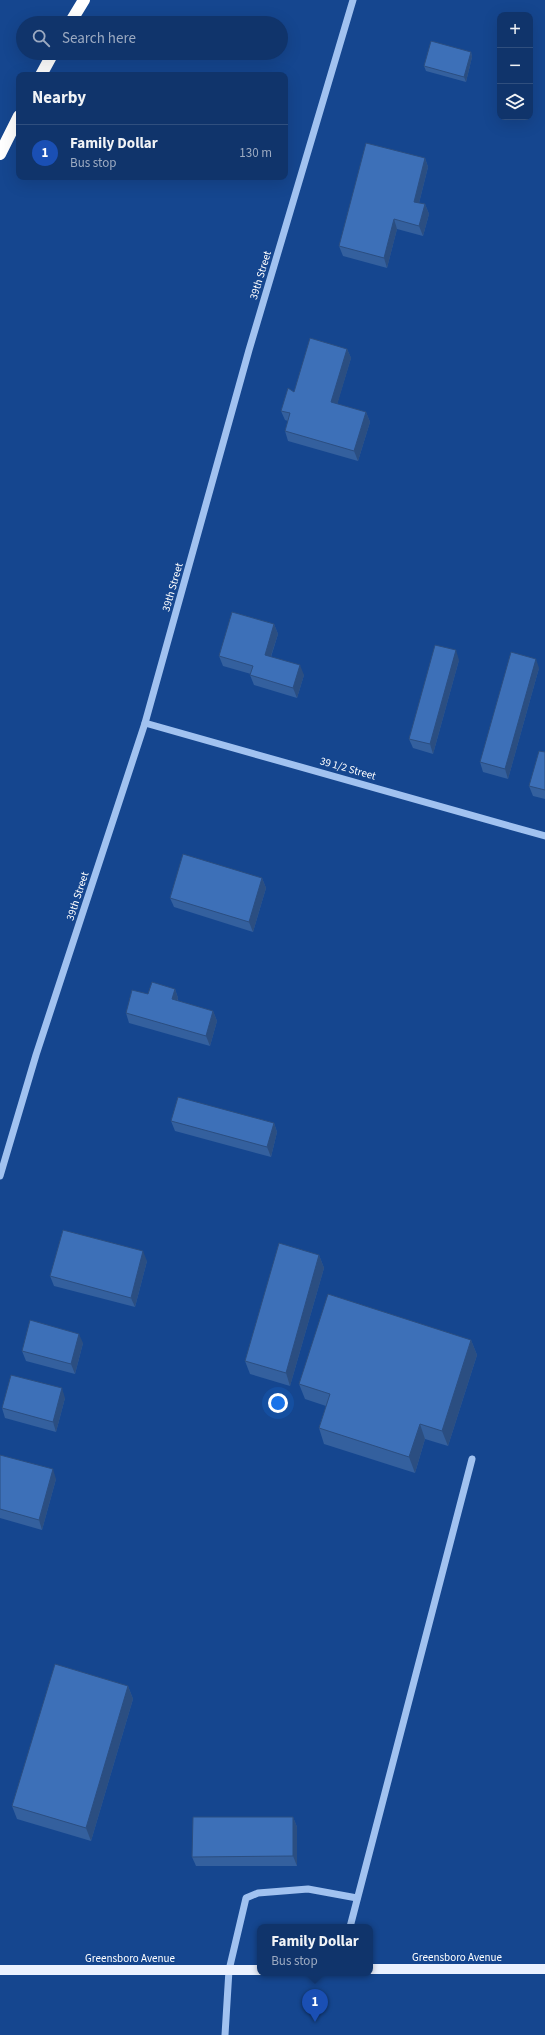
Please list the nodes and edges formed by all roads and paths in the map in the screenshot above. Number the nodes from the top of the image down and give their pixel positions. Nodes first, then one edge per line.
1 (84, 0) edge
2 (353, 0) edge
3 (74, 16) edge
4 (49, 60) edge
5 (43, 72) edge
6 (16, 122) edge
7 (0, 154) edge
8 (145, 722) junction
9 (545, 836) edge
10 (0, 1176) edge
11 (472, 1459) dead end
12 (357, 1898) junction
13 (351, 1924) edge
14 (373, 1969) edge
15 (545, 1969) edge
16 (0, 1970) edge
17 (229, 1970) junction
18 (257, 1970) edge
19 (225, 2035) edge

1 - 3 highway
2 - 8 street, 39th Street
4 - 5 highway
6 - 7 highway
8 - 9 street, 39 1/2 Street
8 - 10 street, 39th Street
11 - 12 street
12 - 13 street
12 - 17 street
14 - 15 main road, Greensboro Avenue
16 - 17 main road, Greensboro Avenue
17 - 18 main road, Greensboro Avenue
17 - 19 street

